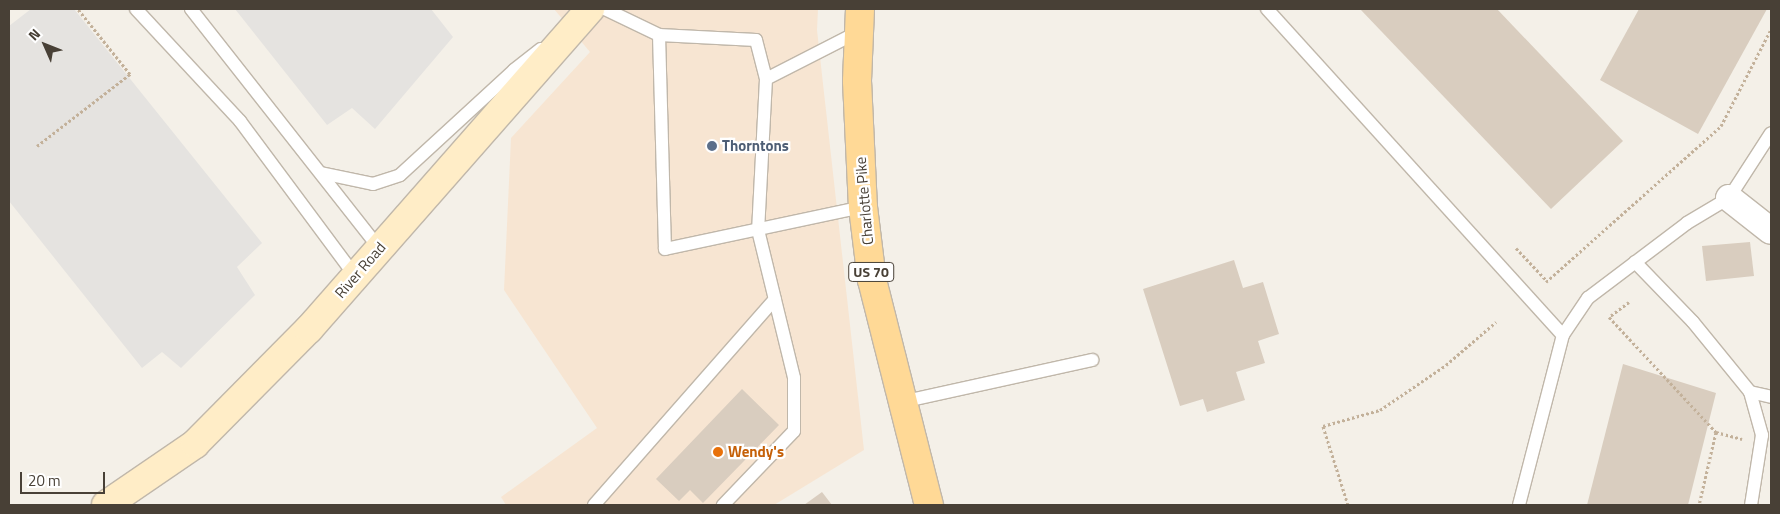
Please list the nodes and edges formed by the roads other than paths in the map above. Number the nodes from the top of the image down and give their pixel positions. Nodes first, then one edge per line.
1 (136, 9) edge
2 (191, 9) edge
3 (1270, 10) edge
4 (592, 12) edge
5 (859, 20) edge
6 (659, 35) junction
7 (766, 79) junction
8 (1771, 133) edge
9 (321, 173) junction
10 (1729, 198) junction
11 (863, 207) junction
12 (758, 230) junction
13 (1771, 231) edge
14 (379, 248) junction
15 (1635, 262) junction
16 (355, 276) junction
17 (775, 299) junction
18 (1564, 335) junction
19 (1092, 360) dead end
20 (1750, 392) junction
21 (1771, 397) edge
22 (901, 402) junction
23 (106, 505) edge
24 (594, 505) edge
25 (723, 505) edge
26 (929, 505) edge
27 (1519, 505) edge
28 (1750, 505) edge

1 - 16 lane
2 - 9 lane
3 - 18 lane
4 - 6 lane
4 - 9 lane
4 - 14 main road, River Road
5 - 7 lane
5 - 11 main road, Charlotte Pike / US 70
6 - 7 lane
6 - 12 lane
7 - 12 lane
8 - 10 lane
9 - 14 lane
10 - 13 street
10 - 15 lane
11 - 12 lane
11 - 22 main road, Charlotte Pike / US 70
12 - 17 lane
14 - 16 main road, River Road
15 - 18 lane
15 - 20 lane
16 - 23 main road, River Road
17 - 24 lane
17 - 25 lane
18 - 27 lane
19 - 22 lane
20 - 21 lane
20 - 28 lane
22 - 26 main road, Charlotte Pike / US 70

